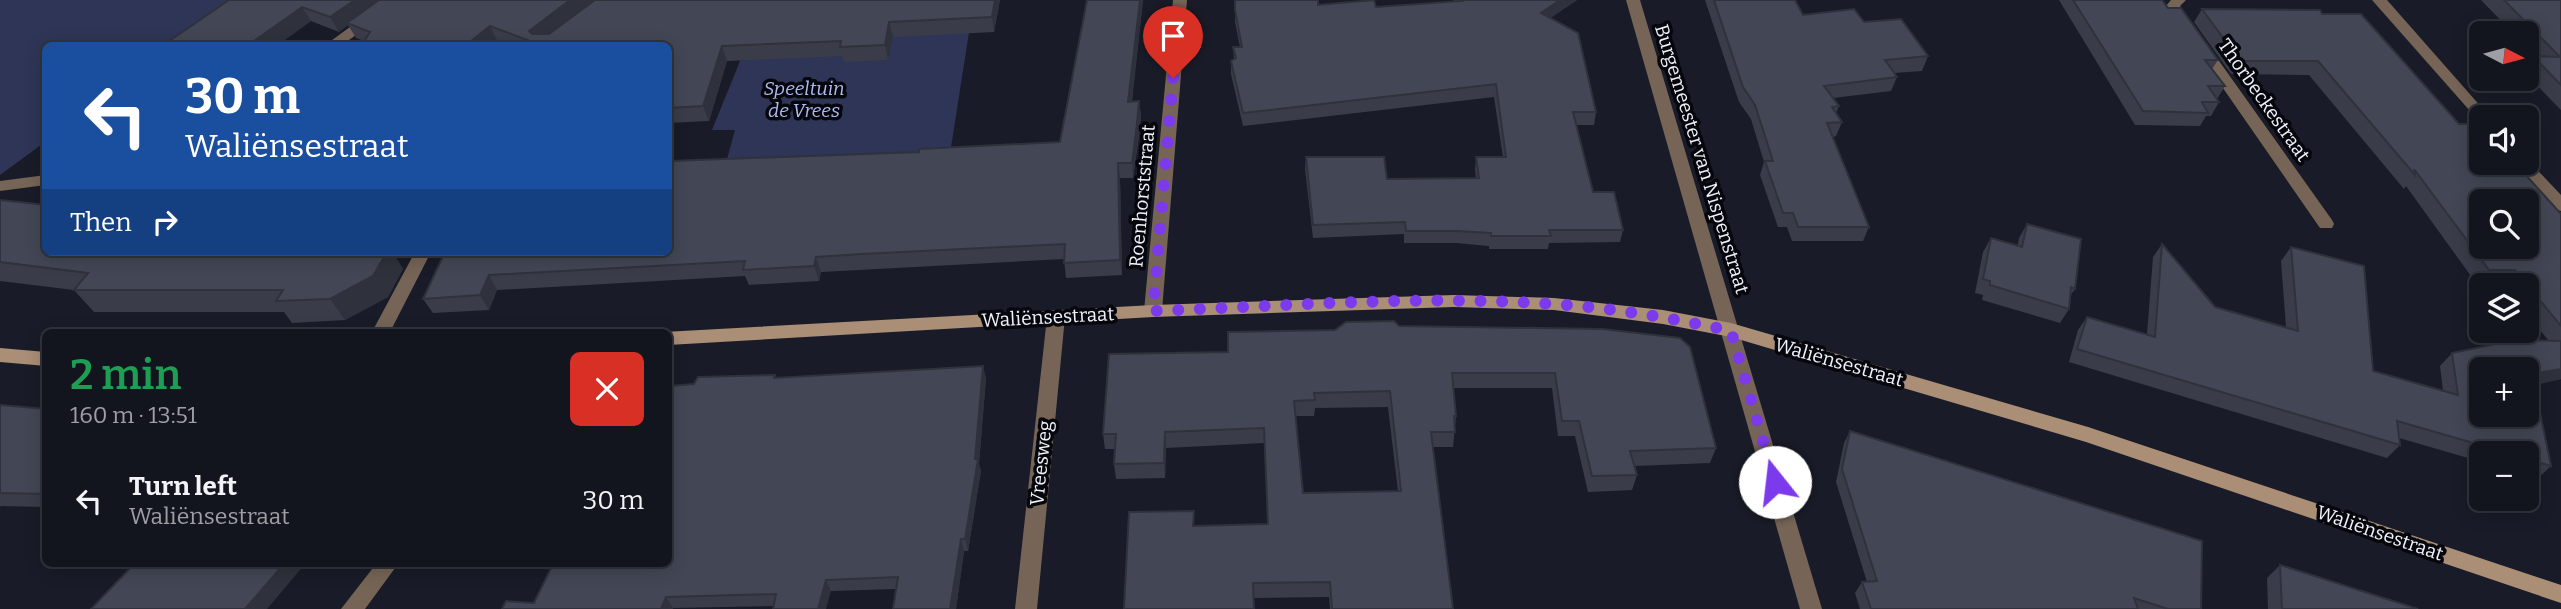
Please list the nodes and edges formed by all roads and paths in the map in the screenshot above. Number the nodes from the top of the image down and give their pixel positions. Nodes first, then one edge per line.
1 (396, 0) edge
2 (1180, 0) edge
3 (1633, 0) edge
4 (2179, 0) edge
5 (2379, 0) edge
6 (337, 42) edge
7 (2472, 105) edge
8 (2534, 175) edge
9 (42, 181) edge
10 (0, 186) edge
11 (2561, 205) edge
12 (2326, 224) dead end
13 (420, 256) edge
14 (1153, 311) junction
15 (1056, 317) junction
16 (383, 329) edge
17 (1731, 331) junction
18 (672, 338) edge
19 (0, 355) edge
20 (42, 359) edge
21 (386, 567) edge
22 (2561, 594) edge
23 (352, 609) edge
24 (1026, 609) edge
25 (1811, 609) edge

1 - 6 street
2 - 14 street, Roenhorststraat
3 - 17 street, Burgemeester van Nispenstraat
4 - 12 street, Thorbeckestraat
5 - 7 street
8 - 11 street
9 - 10 street
13 - 16 street
14 - 15 street, Waliënsestraat
14 - 17 street, Waliënsestraat
15 - 18 street, Waliënsestraat
15 - 24 street, Vreesweg
17 - 22 street, Waliënsestraat
17 - 25 street, Burgemeester van Nispenstraat
19 - 20 street
21 - 23 street

